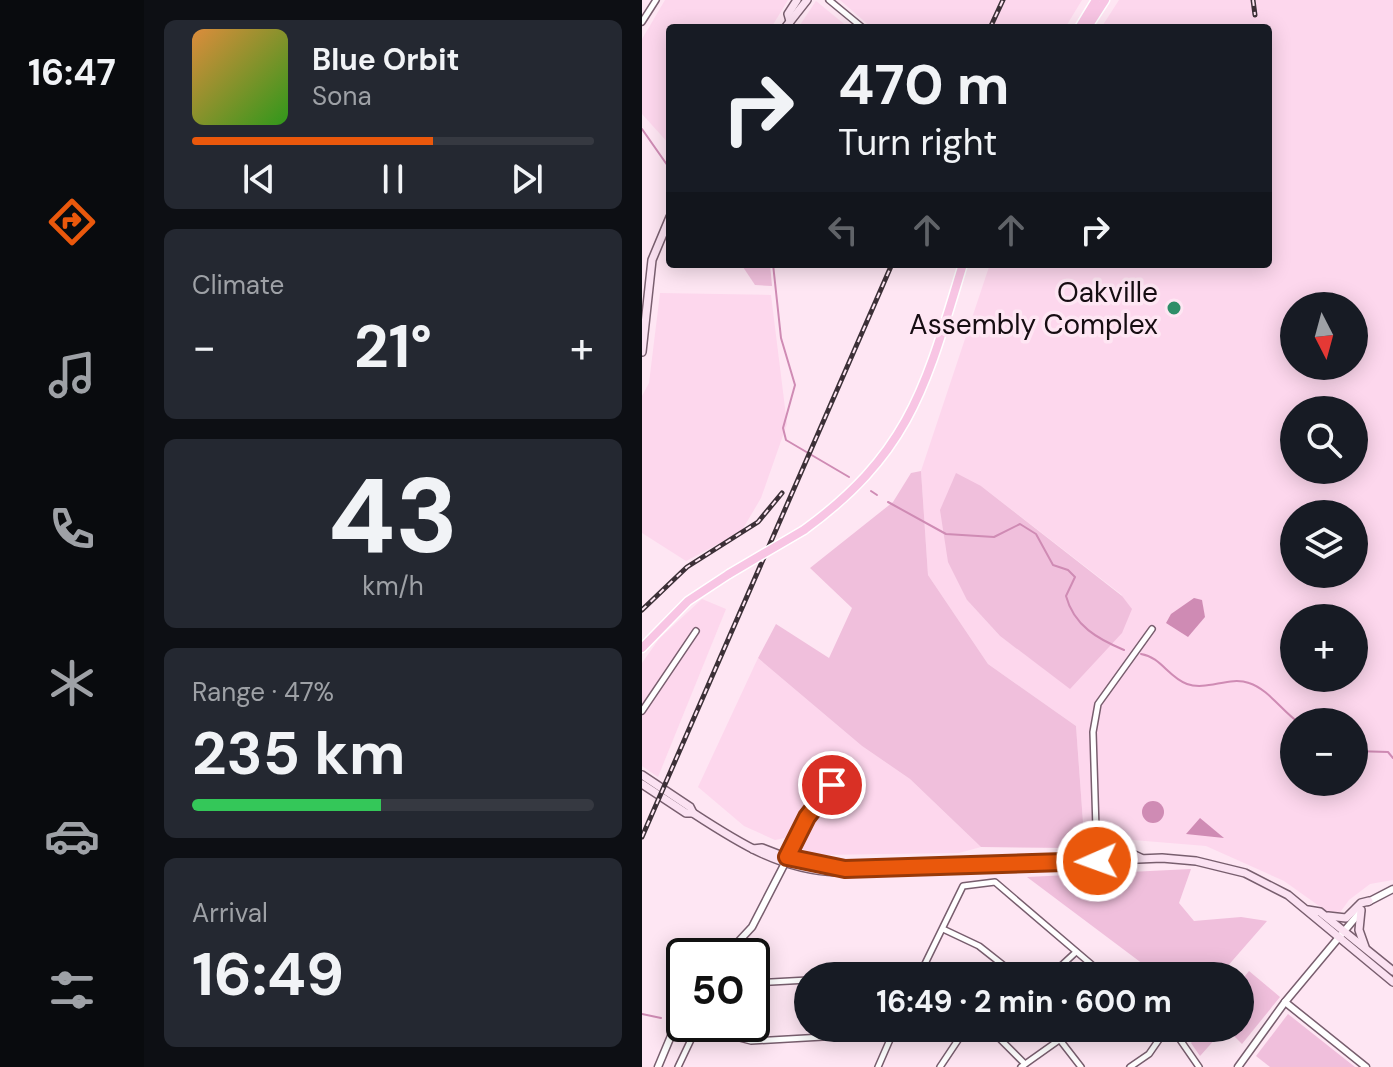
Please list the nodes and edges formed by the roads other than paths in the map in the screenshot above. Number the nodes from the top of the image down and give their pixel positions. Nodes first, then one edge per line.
1 (656, 0) edge
2 (797, 0) edge
3 (807, 0) edge
4 (829, 0) edge
5 (1096, 0) edge
6 (1105, 0) edge
7 (642, 22) edge
8 (788, 24) edge
9 (858, 24) edge
10 (1081, 24) edge
11 (1090, 24) edge
12 (666, 227) edge
13 (962, 268) edge
14 (642, 352) edge
15 (1152, 629) dead end
16 (696, 631) dead end
17 (642, 648) edge
18 (642, 711) edge
19 (642, 775) edge
20 (642, 784) edge
21 (832, 785) dead end
22 (693, 813) junction
23 (1096, 825) junction
24 (786, 860) junction
25 (1143, 860) junction
26 (1097, 861) junction
27 (1393, 889) edge
28 (1369, 901) junction
29 (1308, 910) junction
30 (1361, 910) junction
31 (1322, 914) junction
32 (943, 929) junction
33 (1340, 935) junction
34 (742, 938) edge
35 (1366, 949) junction
36 (1076, 952) junction
37 (926, 962) edge
38 (999, 962) edge
39 (1065, 962) edge
40 (1088, 962) edge
41 (1393, 971) edge
42 (794, 981) edge
43 (770, 982) edge
44 (1393, 982) edge
45 (1285, 1002) junction
46 (794, 1039) edge
47 (668, 1042) edge
48 (889, 1042) edge
49 (957, 1042) edge
50 (1002, 1042) edge
51 (1057, 1042) edge
52 (1062, 1042) edge
53 (1159, 1042) edge
54 (1180, 1042) edge
55 (1023, 1066) edge
56 (658, 1067) edge
57 (678, 1067) edge
58 (878, 1067) edge
59 (940, 1067) edge
60 (1081, 1067) edge
61 (1130, 1067) edge
62 (1199, 1067) edge
63 (1238, 1067) edge
64 (1366, 1067) edge

1 - 7 street
2 - 8 main road
3 - 8 main road
4 - 9 street
5 - 10 main road
6 - 11 main road
12 - 14 main road
13 - 17 main road, bridge
15 - 23 street
16 - 18 street
19 - 22 main road
20 - 22 main road
21 - 24 street
22 - 24 main road
23 - 25 main road
23 - 26 street
24 - 26 main road
24 - 34 street
25 - 26 main road
25 - 29 main road
27 - 28 street
28 - 30 street
28 - 31 main road
29 - 31 main road
29 - 33 main road
30 - 33 street
30 - 35 main road
31 - 33 main road
32 - 36 street
32 - 37 street
32 - 38 street
33 - 35 main road
33 - 44 main road
33 - 45 street
35 - 41 main road
36 - 39 street
36 - 40 street
42 - 43 street
45 - 63 street
45 - 64 street
46 - 57 street
47 - 56 street
48 - 58 street
49 - 59 street
50 - 55 street
51 - 55 street
52 - 60 street
53 - 61 street
54 - 62 street

